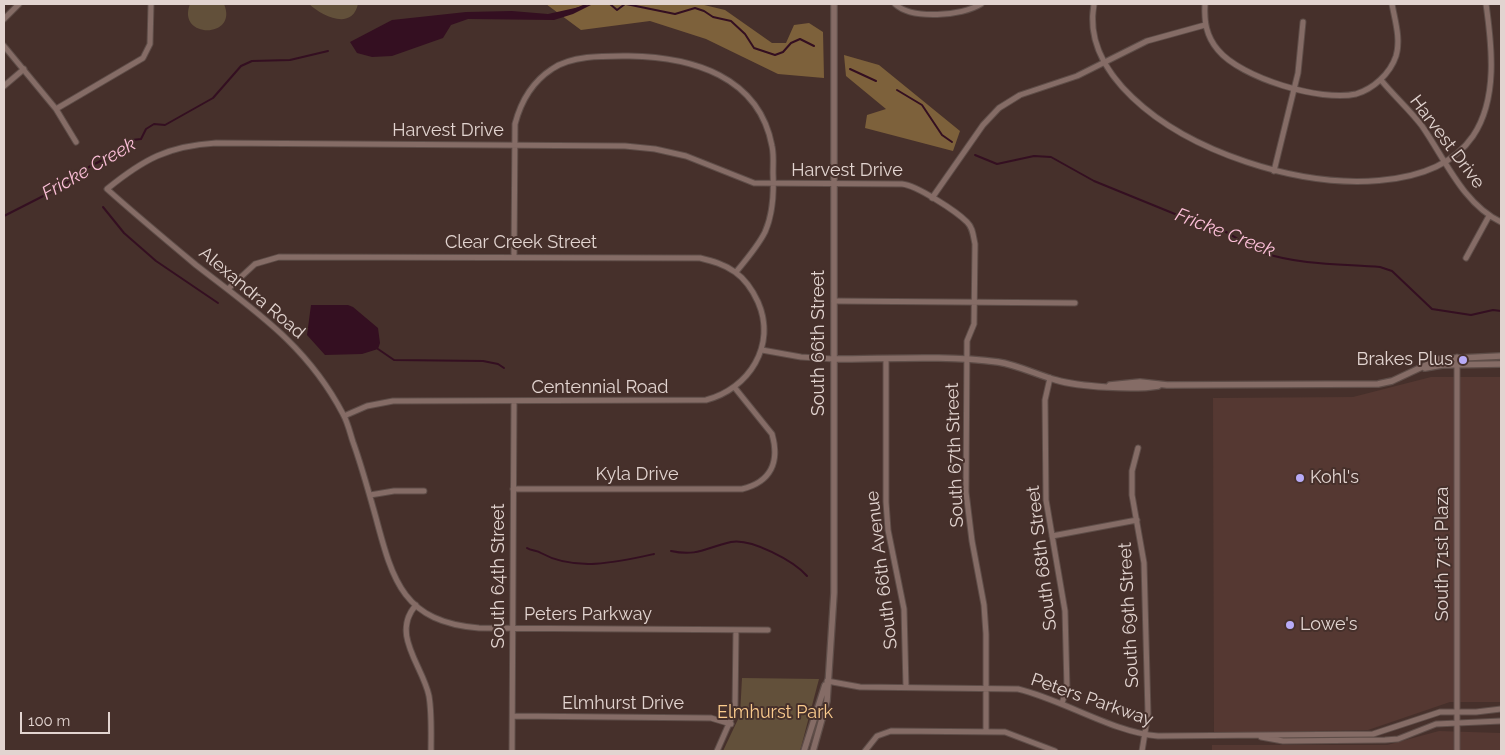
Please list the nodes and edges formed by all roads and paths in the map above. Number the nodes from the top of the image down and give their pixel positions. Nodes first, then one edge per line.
1 (19, 4) edge
2 (151, 4) edge
3 (834, 4) edge
4 (895, 4) edge
5 (981, 4) edge
6 (1094, 4) edge
7 (1205, 4) edge
8 (1392, 4) edge
9 (1486, 4) edge
10 (4, 19) edge
11 (1303, 22) dead end
12 (1205, 25) junction
13 (4, 46) edge
14 (1104, 62) junction
15 (24, 69) junction
16 (1381, 80) junction
17 (4, 86) edge
18 (1294, 89) junction
19 (56, 110) junction
20 (76, 142) dead end
21 (514, 145) junction
22 (1445, 162) junction
23 (1274, 171) junction
24 (774, 184) junction
25 (834, 184) junction
26 (107, 188) joint
27 (932, 198) junction
28 (1489, 216) junction
29 (1501, 222) edge
30 (514, 257) junction
31 (1466, 258) dead end
32 (736, 272) junction
33 (228, 289) junction
34 (834, 301) junction
35 (974, 302) junction
36 (1076, 303) dead end
37 (762, 350) junction
38 (1501, 356) edge
39 (834, 359) junction
40 (886, 359) junction
41 (967, 359) junction
42 (1457, 361) junction
43 (1501, 364) edge
44 (1050, 378) junction
45 (736, 388) junction
46 (514, 401) junction
47 (344, 416) junction
48 (1138, 448) dead end
49 (513, 489) junction
50 (424, 491) dead end
51 (370, 495) junction
52 (1137, 520) junction
53 (1052, 536) junction
54 (416, 606) junction
55 (513, 629) junction
56 (736, 630) junction
57 (768, 630) dead end
58 (827, 681) junction
59 (906, 687) junction
60 (986, 688) junction
61 (1062, 703) junction
62 (1501, 710) edge
63 (1457, 711) junction
64 (513, 716) junction
65 (1501, 721) edge
66 (1457, 723) junction
67 (731, 724) junction
68 (986, 732) junction
69 (1145, 735) junction
70 (1258, 736) junction
71 (431, 751) edge
72 (512, 751) edge
73 (717, 751) edge
74 (804, 751) edge
75 (814, 751) edge
76 (864, 751) edge
77 (1055, 751) edge
78 (1142, 751) edge
79 (1457, 751) edge

1 - 10 street
2 - 19 street
3 - 25 street, South 66th Street
4 - 5 street
6 - 14 street
7 - 12 street
8 - 16 street
9 - 22 street
11 - 18 street
12 - 14 street
12 - 18 street
13 - 15 street
14 - 23 street
14 - 27 street
15 - 17 street
15 - 19 street
16 - 18 street
16 - 22 street, Harvest Drive
18 - 23 street
19 - 20 street
21 - 24 street, Harvest Drive
21 - 24 street
21 - 26 street, Harvest Drive
21 - 30 street
22 - 23 street
22 - 28 street, Harvest Drive
24 - 25 street, Harvest Drive
24 - 32 street
25 - 27 street, Harvest Drive
25 - 34 street, South 66th Street
26 - 33 street, Alexandra Road
27 - 35 street, South 67th Street
28 - 29 street, Harvest Drive
28 - 31 street
30 - 32 street, Clear Creek Street
30 - 33 street, Clear Creek Street
32 - 37 street, Clear Creek Street
33 - 47 street, Alexandra Road
34 - 35 street
34 - 39 street, South 66th Street
35 - 36 street
35 - 41 street, South 67th Street
37 - 39 street
37 - 45 street, Centennial Road
38 - 42 street
39 - 40 street
39 - 58 street, South 66th Street
40 - 41 street
40 - 59 street, South 66th Avenue
41 - 44 street
41 - 60 street, South 67th Street
42 - 43 street
42 - 44 street
42 - 63 street, South 71st Plaza
44 - 53 street, South 68th Street
45 - 46 street, Centennial Road
45 - 49 street, Kyla Drive
46 - 47 street, Centennial Road
46 - 49 street, South 64th Street
47 - 51 street, Alexandra Road
48 - 52 street, South 69th Street
49 - 55 street, South 64th Street
50 - 51 street
51 - 54 street, Alexandra Road
52 - 53 street
52 - 69 street, South 69th Street
53 - 61 street, South 68th Street
54 - 55 street, Peters Parkway
54 - 71 street
55 - 56 street, Peters Parkway
55 - 64 street, South 64th Street
56 - 57 street, Peters Parkway
56 - 67 street
58 - 59 street, Peters Parkway
58 - 74 street, South 66th Street
58 - 75 street, South 66th Street
59 - 60 street, Peters Parkway
60 - 61 street, Peters Parkway
60 - 68 street, South 67th Street
61 - 69 street, Peters Parkway
62 - 63 street
63 - 66 street, South 71st Plaza
63 - 70 street
64 - 67 street, Elmhurst Drive
64 - 72 street, South 64th Street
65 - 66 street
66 - 70 street
66 - 79 street, South 71st Plaza
67 - 73 street
68 - 76 street
68 - 77 street
69 - 70 street, Peters Parkway
69 - 78 street, South 69th Street

